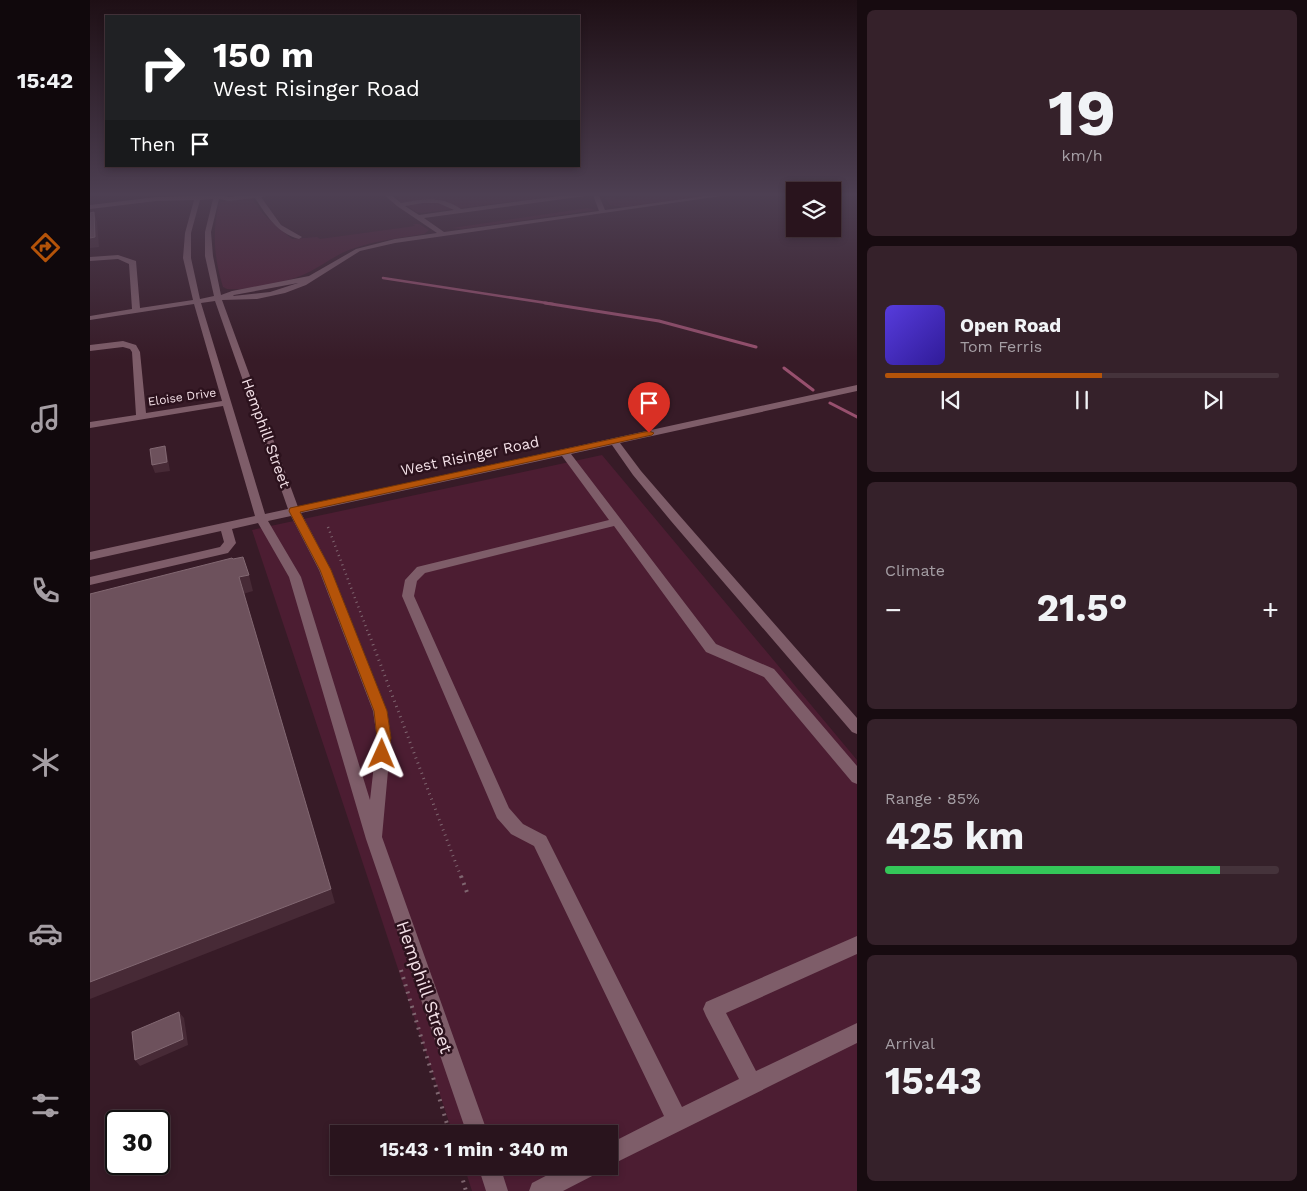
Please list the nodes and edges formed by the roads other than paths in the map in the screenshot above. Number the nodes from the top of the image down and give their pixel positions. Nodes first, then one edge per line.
1 (187, 249) edge
2 (208, 249) edge
3 (364, 249) edge
4 (90, 259) edge
5 (222, 298) junction
6 (197, 302) junction
7 (136, 311) junction
8 (90, 318) edge
9 (90, 348) edge
10 (857, 388) edge
11 (226, 399) junction
12 (141, 415) junction
13 (90, 425) edge
14 (614, 441) junction
15 (564, 452) junction
16 (294, 511) junction
17 (261, 518) junction
18 (616, 522) junction
19 (226, 526) junction
20 (90, 556) edge
21 (90, 581) edge
22 (857, 728) edge
23 (857, 777) edge
24 (374, 839) junction
25 (857, 945) edge
26 (857, 1033) edge
27 (752, 1084) junction
28 (677, 1120) junction
29 (475, 1125) edge
30 (618, 1150) edge
31 (492, 1175) edge
32 (571, 1175) edge
33 (497, 1191) edge
34 (540, 1191) edge

1 - 6 street, Hemphill Street
2 - 5 street, Hemphill Street
3 - 5 street
4 - 7 street
5 - 6 street
5 - 16 street, Hemphill Street
6 - 7 street
6 - 11 street, Hemphill Street
7 - 8 street
9 - 12 street
10 - 14 street, West Risinger Road
11 - 12 street, Eloise Drive
11 - 17 street, Hemphill Street
12 - 13 street, Eloise Drive
14 - 15 street, West Risinger Road
14 - 22 street
15 - 16 street, West Risinger Road
15 - 18 street
16 - 17 street, West Risinger Road
16 - 24 street, Hemphill Street
17 - 19 street, West Risinger Road
17 - 24 street, Hemphill Street
18 - 23 street
18 - 28 street
19 - 20 street, West Risinger Road
19 - 21 street
24 - 29 street, Hemphill Street
25 - 27 street
26 - 27 street
27 - 28 street
28 - 30 street
31 - 33 street
32 - 34 street

